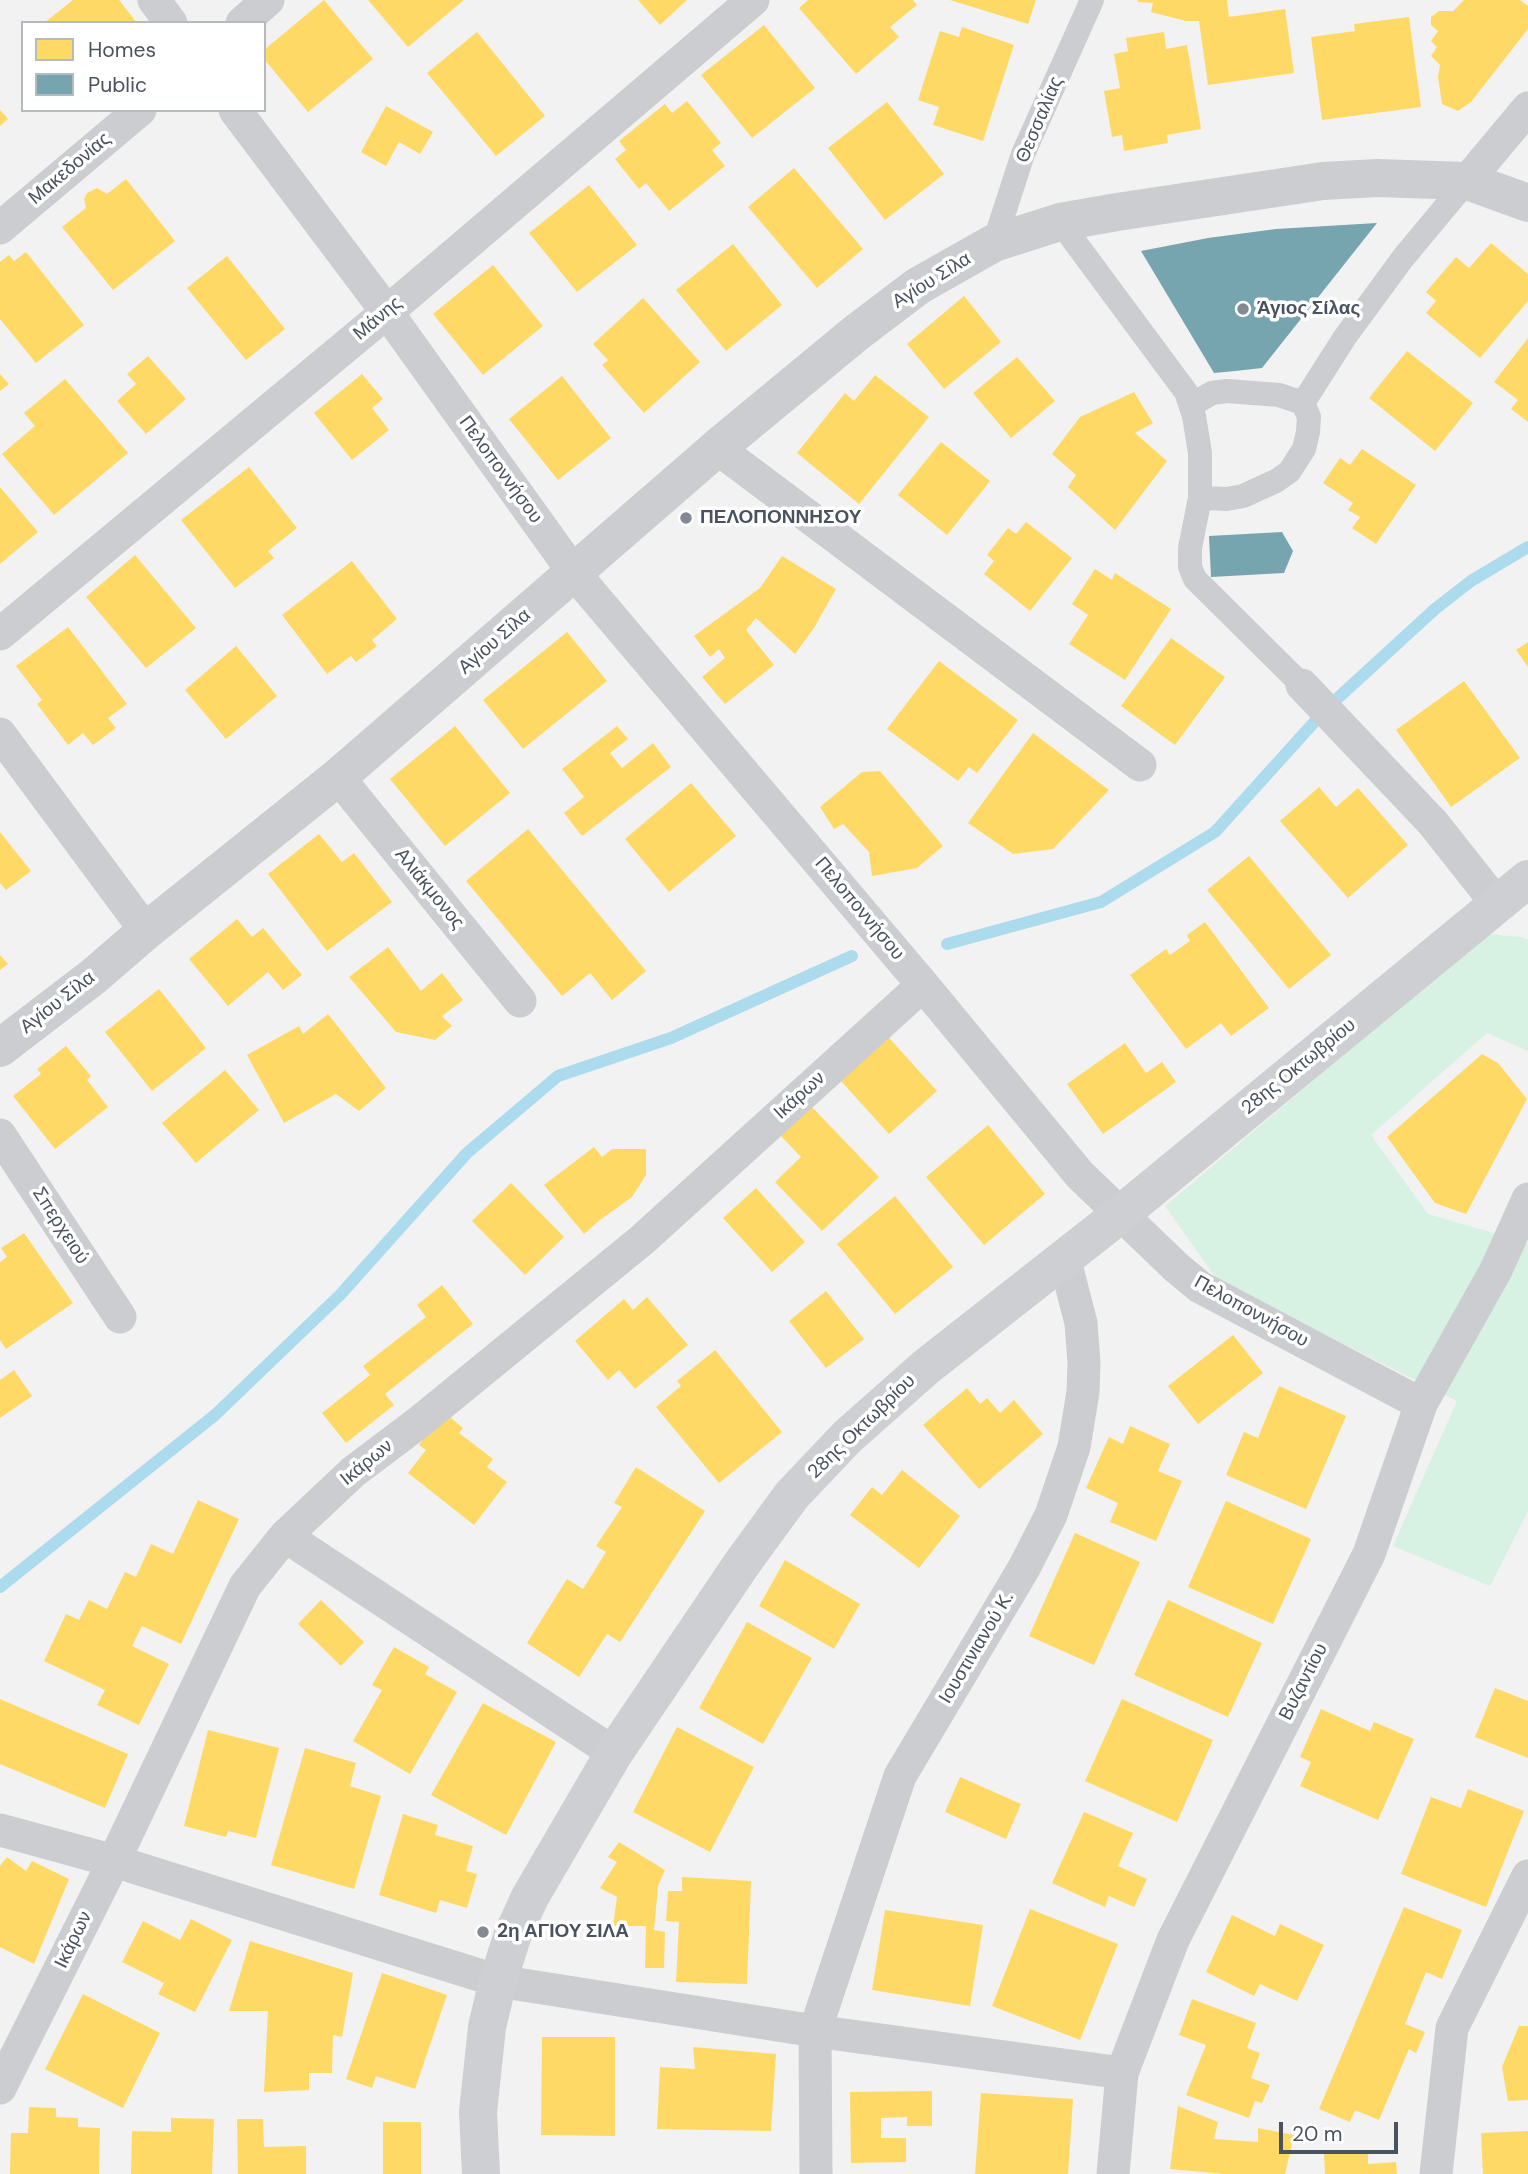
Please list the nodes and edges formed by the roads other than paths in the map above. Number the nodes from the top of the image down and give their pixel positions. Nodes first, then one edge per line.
1 (154, 0) edge
2 (268, 0) edge
3 (753, 0) edge
4 (1092, 0) edge
5 (170, 21) edge
6 (244, 21) edge
7 (1528, 108) edge
8 (137, 112) edge
9 (237, 112) edge
10 (1466, 181) junction
11 (1528, 204) edge
12 (1060, 222) junction
13 (0, 228) edge
14 (994, 243) junction
15 (387, 312) junction
16 (1303, 403) junction
17 (1191, 405) junction
18 (717, 448) junction
19 (1200, 498) junction
20 (574, 573) junction
21 (0, 634) edge
22 (1302, 685) joint
23 (0, 734) edge
24 (1140, 765) dead end
25 (338, 777) junction
26 (1528, 879) edge
27 (1512, 905) edge
28 (146, 931) junction
29 (923, 985) junction
30 (520, 1001) dead end
31 (0, 1048) edge
32 (0, 1135) edge
33 (1528, 1199) edge
34 (1122, 1213) junction
35 (1064, 1257) junction
36 (120, 1317) dead end
37 (1421, 1404) junction
38 (285, 1536) junction
39 (614, 1753) junction
40 (0, 1830) edge
41 (114, 1861) junction
42 (1528, 1876) edge
43 (498, 1981) junction
44 (815, 2031) junction
45 (1122, 2073) junction
46 (0, 2088) edge
47 (481, 2174) edge
48 (816, 2174) edge
49 (1113, 2174) edge
50 (1436, 2174) edge

1 - 5 street
2 - 6 street
3 - 15 street, Μάνης
4 - 14 street, Θεσσαλίας
7 - 10 street
8 - 13 street, Μακεδονίας
9 - 15 street, Πελοποννήσου
10 - 11 street, Αγίου Σίλα
10 - 12 street, Αγίου Σίλα
10 - 16 street
12 - 14 street, Αγίου Σίλα
12 - 17 street
14 - 18 street, Αγίου Σίλα
15 - 20 street, Πελοποννήσου
15 - 21 street, Μάνης
16 - 17 street
16 - 19 street
17 - 19 street
18 - 20 street, Αγίου Σίλα
18 - 24 street
19 - 22 street
20 - 25 street, Αγίου Σίλα
20 - 29 street, Πελοποννήσου
22 - 27 street
23 - 28 street
25 - 28 street, Αγίου Σίλα
25 - 30 street, Αλιάκμονος
26 - 27 main road, 28ης Οκτωβρίου
27 - 34 main road, 28ης Οκτωβρίου
28 - 31 street, Αγίου Σίλα
29 - 34 street, Πελοποννήσου
29 - 38 street, Ικάρων
32 - 36 street, Σπερχειού
33 - 37 street, Βυζαντίου
34 - 35 main road, 28ης Οκτωβρίου
34 - 37 street, Πελοποννήσου
35 - 39 main road, 28ης Οκτωβρίου
35 - 44 street, Ιουστινιανού Κ.
37 - 45 street, Βυζαντίου
38 - 39 street
38 - 41 street, Ικάρων
39 - 43 main road, 28ης Οκτωβρίου
40 - 41 street
41 - 43 street
41 - 46 street, Ικάρων
42 - 50 street
43 - 44 street
43 - 47 main road, 28ης Οκτωβρίου
44 - 45 street
44 - 48 street, Ιουστινιανού Κ.
45 - 49 street, Βυζαντίου

